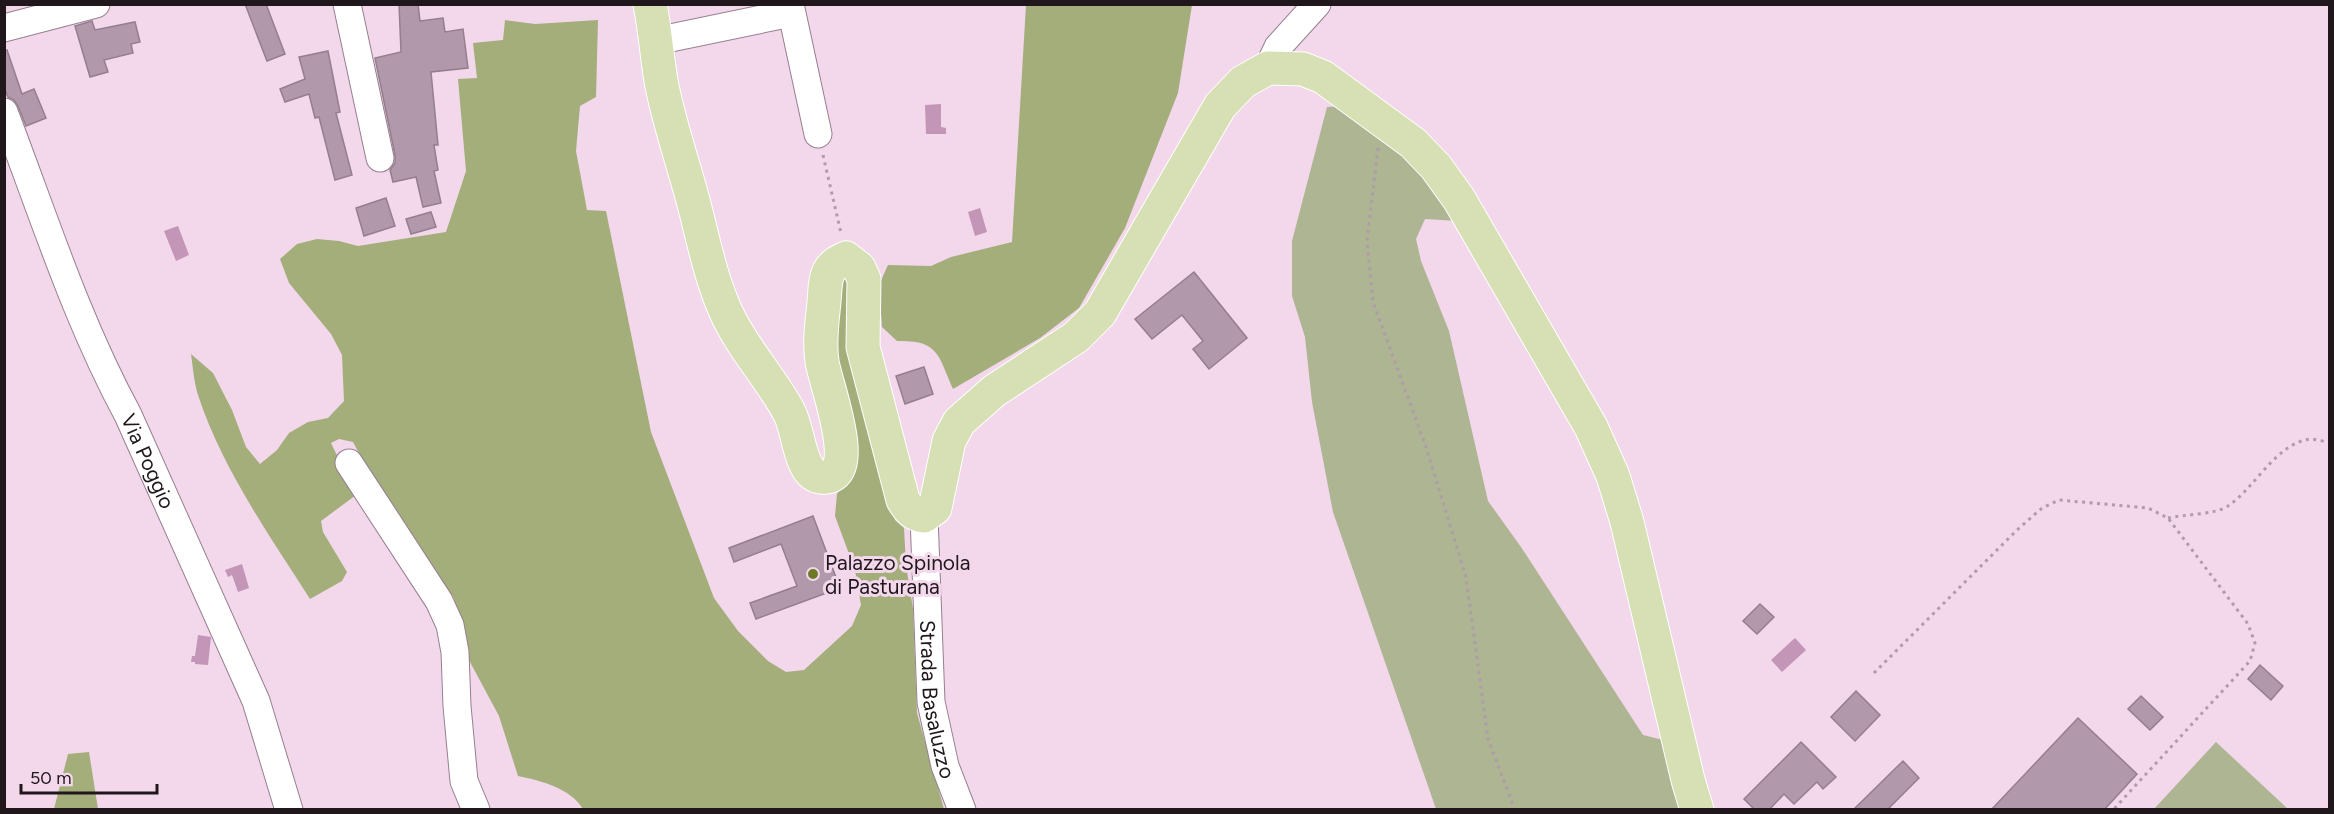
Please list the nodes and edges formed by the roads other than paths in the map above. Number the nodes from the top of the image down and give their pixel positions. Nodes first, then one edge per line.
1 (96, 4) edge
2 (347, 4) edge
3 (650, 4) edge
4 (1317, 4) edge
5 (791, 9) edge
6 (4, 28) edge
7 (656, 42) junction
8 (1268, 68) junction
9 (4, 112) edge
10 (818, 134) road end
11 (380, 158) dead end
12 (348, 463) dead end
13 (924, 516) junction
14 (289, 810) edge
15 (476, 810) edge
16 (962, 810) edge
17 (1697, 810) edge

1 - 6 street
2 - 11 street
3 - 7 main road
4 - 8 street
5 - 7 street
5 - 10 street
7 - 13 main road
8 - 13 main road
8 - 17 main road
9 - 14 street, Via Poggio
12 - 15 street
13 - 16 street, Strada Basaluzzo

